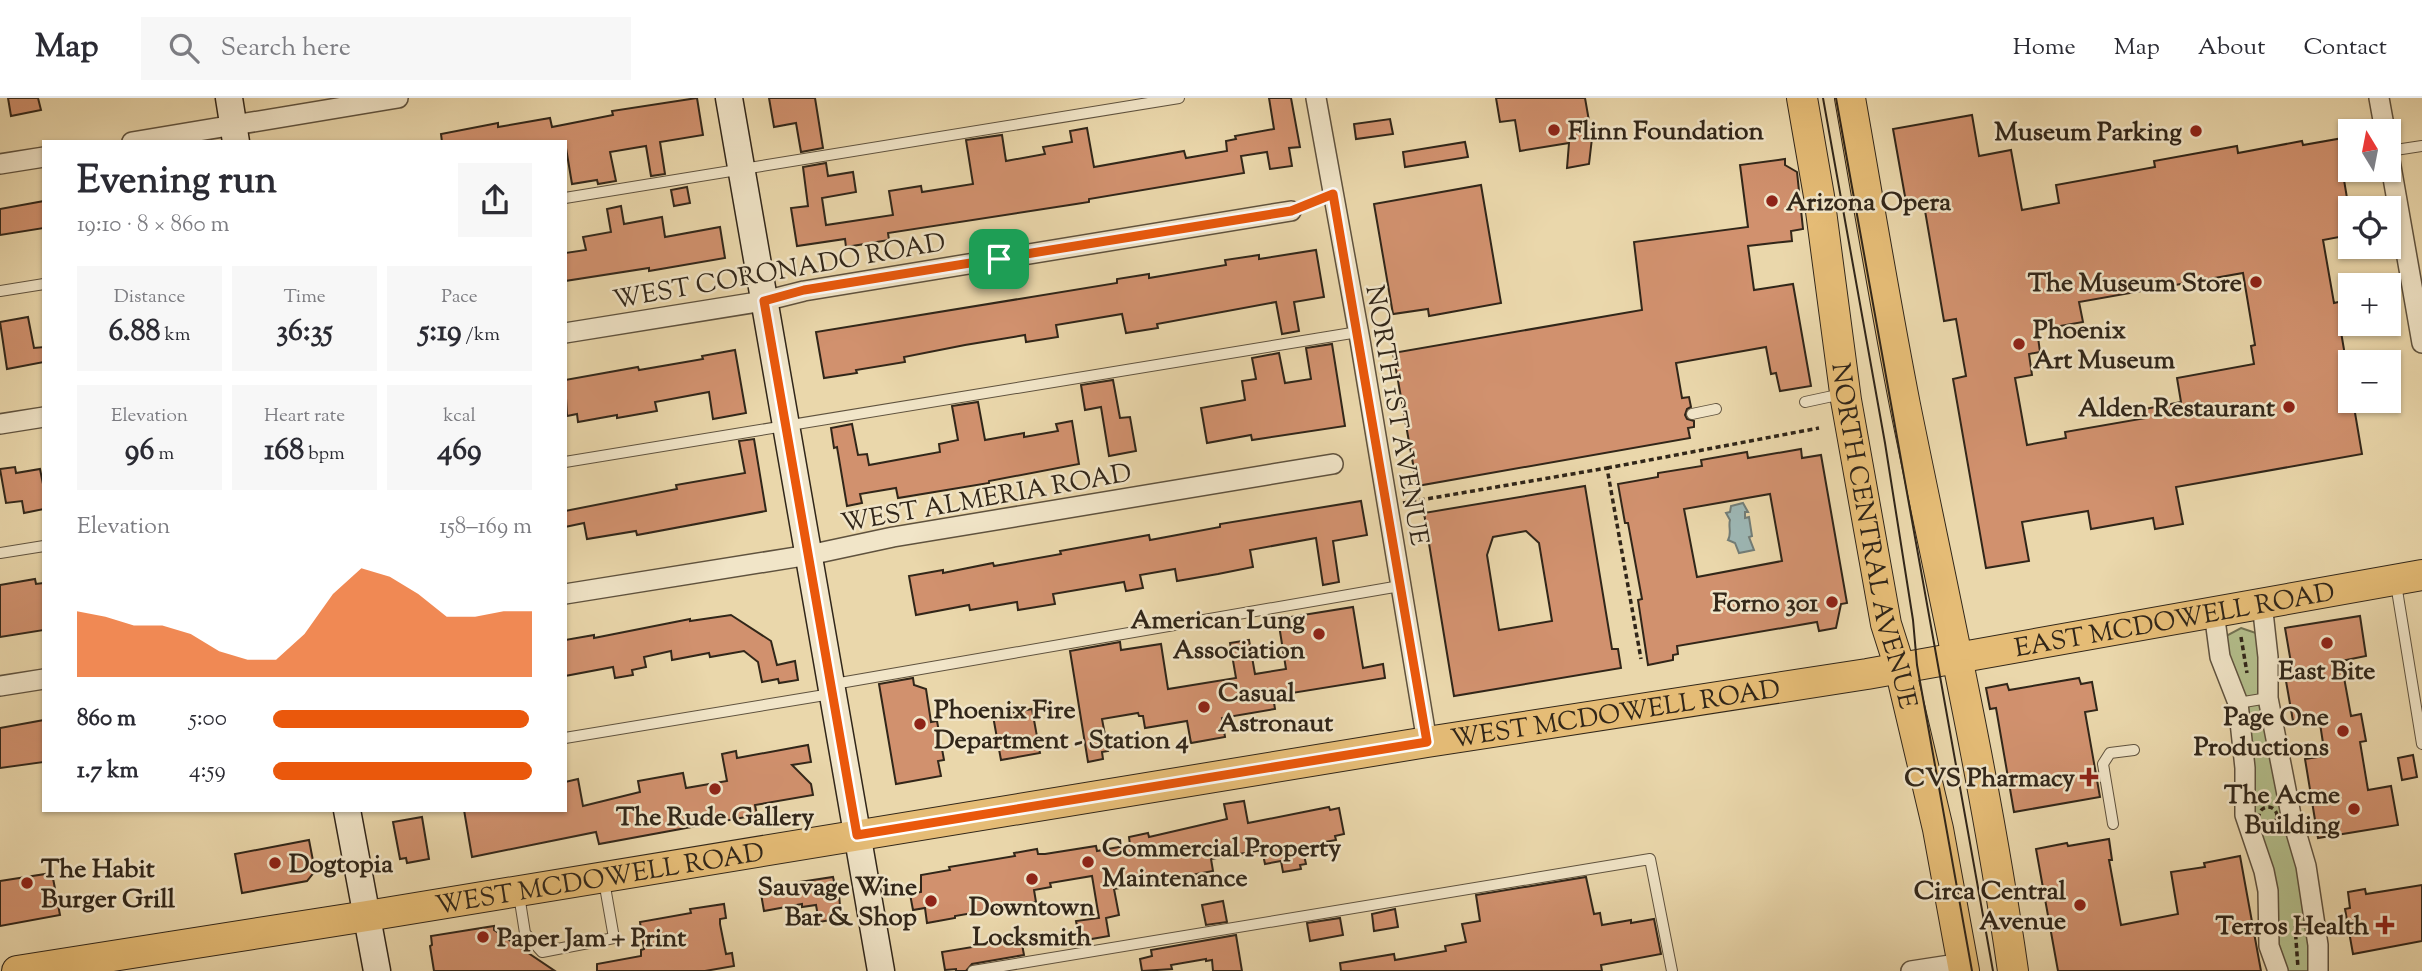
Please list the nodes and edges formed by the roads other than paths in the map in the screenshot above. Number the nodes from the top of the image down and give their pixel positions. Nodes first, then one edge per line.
1 (229, 98) edge
2 (398, 98) edge
3 (729, 98) edge
4 (1179, 98) edge
5 (1316, 98) edge
6 (1802, 98) edge
7 (1850, 98) edge
8 (2379, 98) edge
9 (2383, 119) edge
10 (235, 133) edge
11 (154, 140) edge
12 (2422, 146) edge
13 (2401, 150) edge
14 (42, 157) edge
15 (0, 164) edge
16 (740, 169) junction
17 (2394, 182) edge
18 (567, 198) edge
19 (1291, 211) dead end
20 (42, 284) edge
21 (0, 291) edge
22 (764, 301) junction
23 (1358, 332) junction
24 (567, 333) edge
25 (2422, 343) edge
26 (1846, 394) junction
27 (1805, 402) dead end
28 (1716, 409) dead end
29 (1692, 414) dead end
30 (42, 417) edge
31 (0, 424) edge
32 (787, 425) junction
33 (567, 461) edge
34 (1332, 464) dead end
35 (42, 546) edge
36 (0, 553) edge
37 (808, 555) junction
38 (2409, 578) edge
39 (1400, 586) junction
40 (567, 594) edge
41 (2262, 603) junction
42 (2214, 612) junction
43 (1956, 657) junction
44 (1913, 665) junction
45 (42, 679) edge
46 (0, 686) edge
47 (831, 689) junction
48 (2268, 698) junction
49 (2238, 702) junction
50 (567, 738) edge
51 (1427, 742) junction
52 (2422, 744) edge
53 (2134, 750) dead end
54 (346, 812) edge
55 (2113, 824) dead end
56 (857, 835) junction
57 (604, 877) junction
58 (519, 891) junction
59 (367, 916) junction
60 (1963, 967) edge
61 (17, 971) edge
62 (377, 971) edge
63 (881, 971) edge
64 (973, 971) edge
65 (1672, 971) edge
66 (1911, 971) edge
67 (2013, 971) edge
68 (2278, 971) edge
69 (2318, 971) edge

1 - 10 street
2 - 10 street
3 - 16 street
4 - 16 lane
5 - 23 street, NORTH 1ST AVENUE
6 - 26 main road, NORTH CENTRAL AVENUE
7 - 43 main road, NORTH CENTRAL AVENUE
8 - 9 street
10 - 11 street
12 - 13 lane
14 - 15 street
16 - 18 lane
16 - 22 street
17 - 25 street
19 - 22 street, WEST CORONADO ROAD
20 - 21 lane
22 - 24 street, WEST CORONADO ROAD
22 - 32 street
23 - 32 lane
23 - 39 street, NORTH 1ST AVENUE
26 - 27 lane
26 - 44 main road, NORTH CENTRAL AVENUE
28 - 29 lane
30 - 31 street
32 - 33 lane
32 - 37 street
34 - 37 street, WEST ALMERIA ROAD
35 - 36 lane
37 - 40 street, WEST ALMERIA ROAD
37 - 47 street
38 - 41 main road, EAST MCDOWELL ROAD
38 - 52 lane
39 - 47 lane
39 - 51 street, NORTH 1ST AVENUE
41 - 42 main road, EAST MCDOWELL ROAD
41 - 48 street
42 - 43 main road, EAST MCDOWELL ROAD
42 - 49 street
43 - 44 main road, EAST MCDOWELL ROAD
43 - 67 main road, NORTH CENTRAL AVENUE
44 - 51 main road, WEST MCDOWELL ROAD
44 - 60 main road, NORTH CENTRAL AVENUE
45 - 46 street
47 - 50 lane
47 - 56 street
48 - 49 lane
48 - 69 street
49 - 68 street
51 - 56 main road, WEST MCDOWELL ROAD
53 - 55 lane
54 - 59 street
56 - 57 main road, WEST MCDOWELL ROAD
56 - 63 street
57 - 58 main road, WEST MCDOWELL ROAD
57 - 58 lane
58 - 59 main road, WEST MCDOWELL ROAD
59 - 61 main road, WEST MCDOWELL ROAD
59 - 62 street
60 - 66 street
64 - 65 lane

